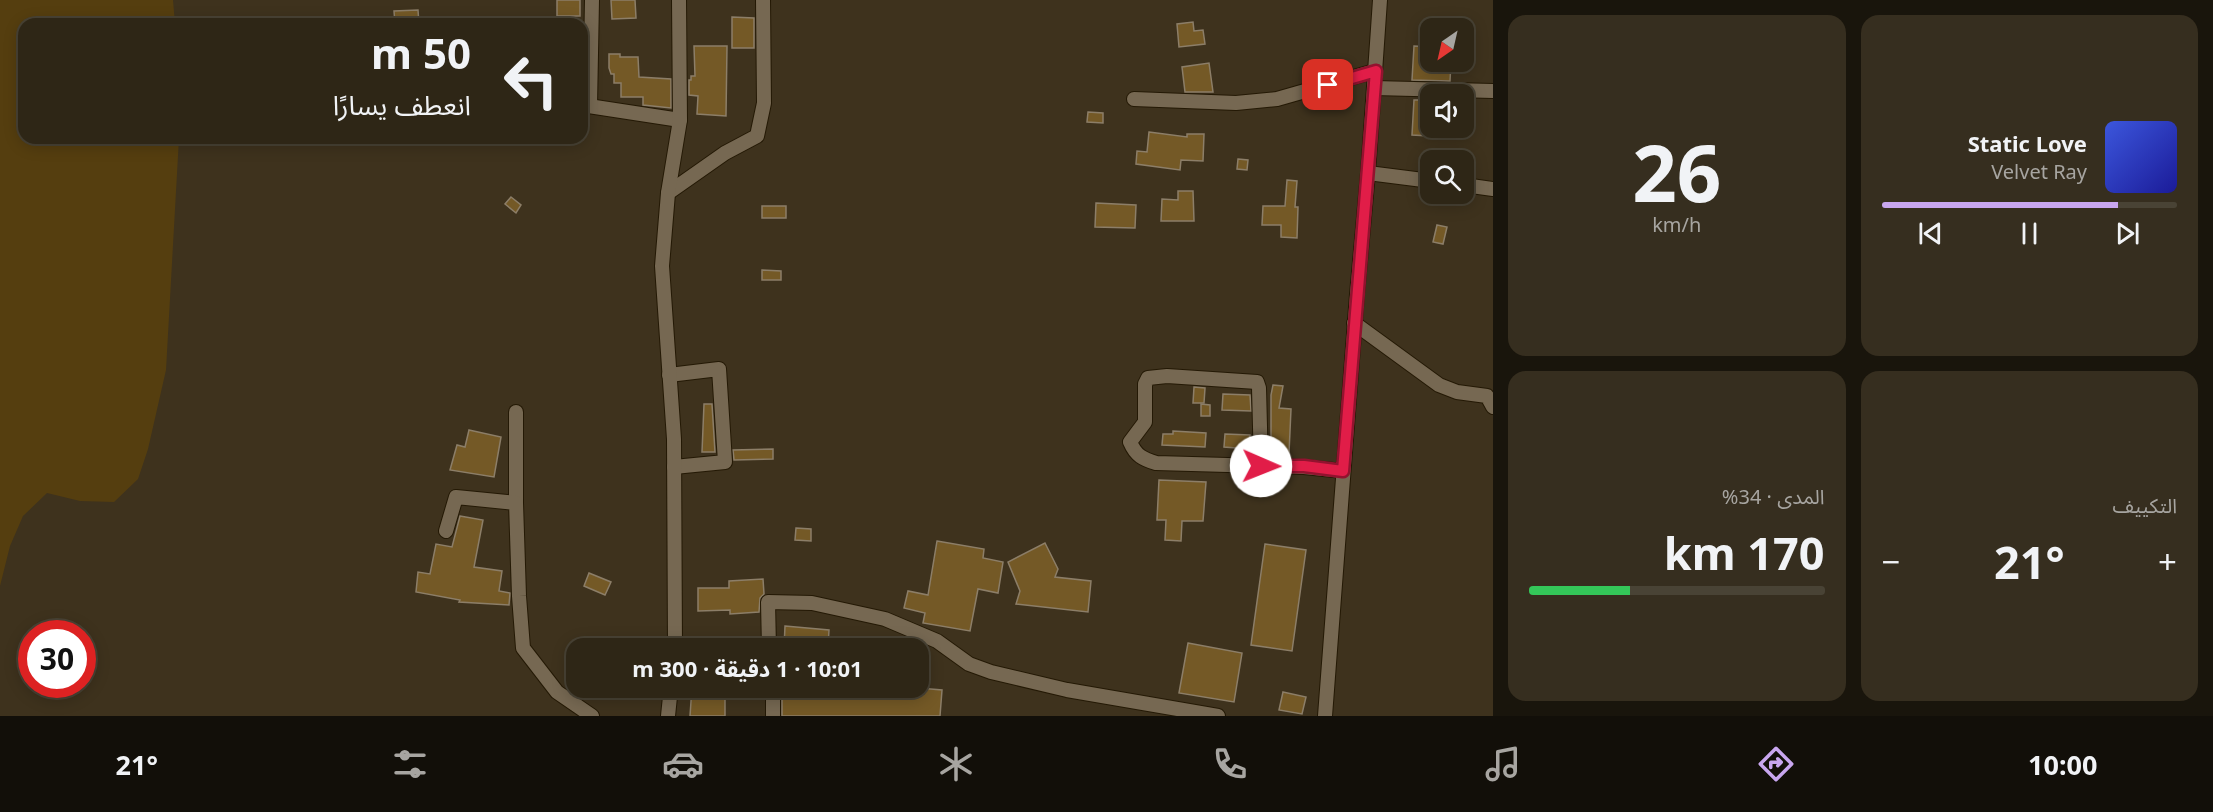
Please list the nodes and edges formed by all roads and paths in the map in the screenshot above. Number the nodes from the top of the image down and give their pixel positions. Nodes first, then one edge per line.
1 (592, 0) edge
2 (679, 0) edge
3 (763, 0) edge
4 (1380, 0) edge
5 (588, 70) edge
6 (1376, 71) junction
7 (1374, 88) junction
8 (1493, 91) edge
9 (1134, 99) dead end
10 (588, 105) edge
11 (680, 120) junction
12 (1368, 173) junction
13 (1420, 180) edge
14 (1474, 186) edge
15 (1493, 189) edge
16 (668, 193) junction
17 (1354, 323) junction
18 (669, 375) junction
19 (1493, 407) edge
20 (516, 412) dead end
21 (1261, 466) junction
22 (674, 467) junction
23 (1343, 471) junction
24 (516, 503) junction
25 (446, 531) dead end
26 (675, 638) edge
27 (769, 638) edge
28 (670, 698) edge
29 (773, 698) edge
30 (592, 716) edge
31 (668, 716) edge
32 (773, 716) edge
33 (1218, 716) edge
34 (1325, 716) edge

1 - 5 street
2 - 11 street
3 - 16 street
4 - 6 street
6 - 7 street
6 - 9 street
7 - 8 street
7 - 12 street
10 - 11 street
11 - 16 street
12 - 13 street
12 - 17 street
14 - 15 street
16 - 18 street
17 - 19 street
17 - 23 street
18 - 22 street
18 - 22 street
20 - 24 street
21 - 21 street
21 - 23 street
22 - 26 street
23 - 34 street
24 - 25 street
24 - 30 street
27 - 33 street
28 - 31 street
29 - 32 street

